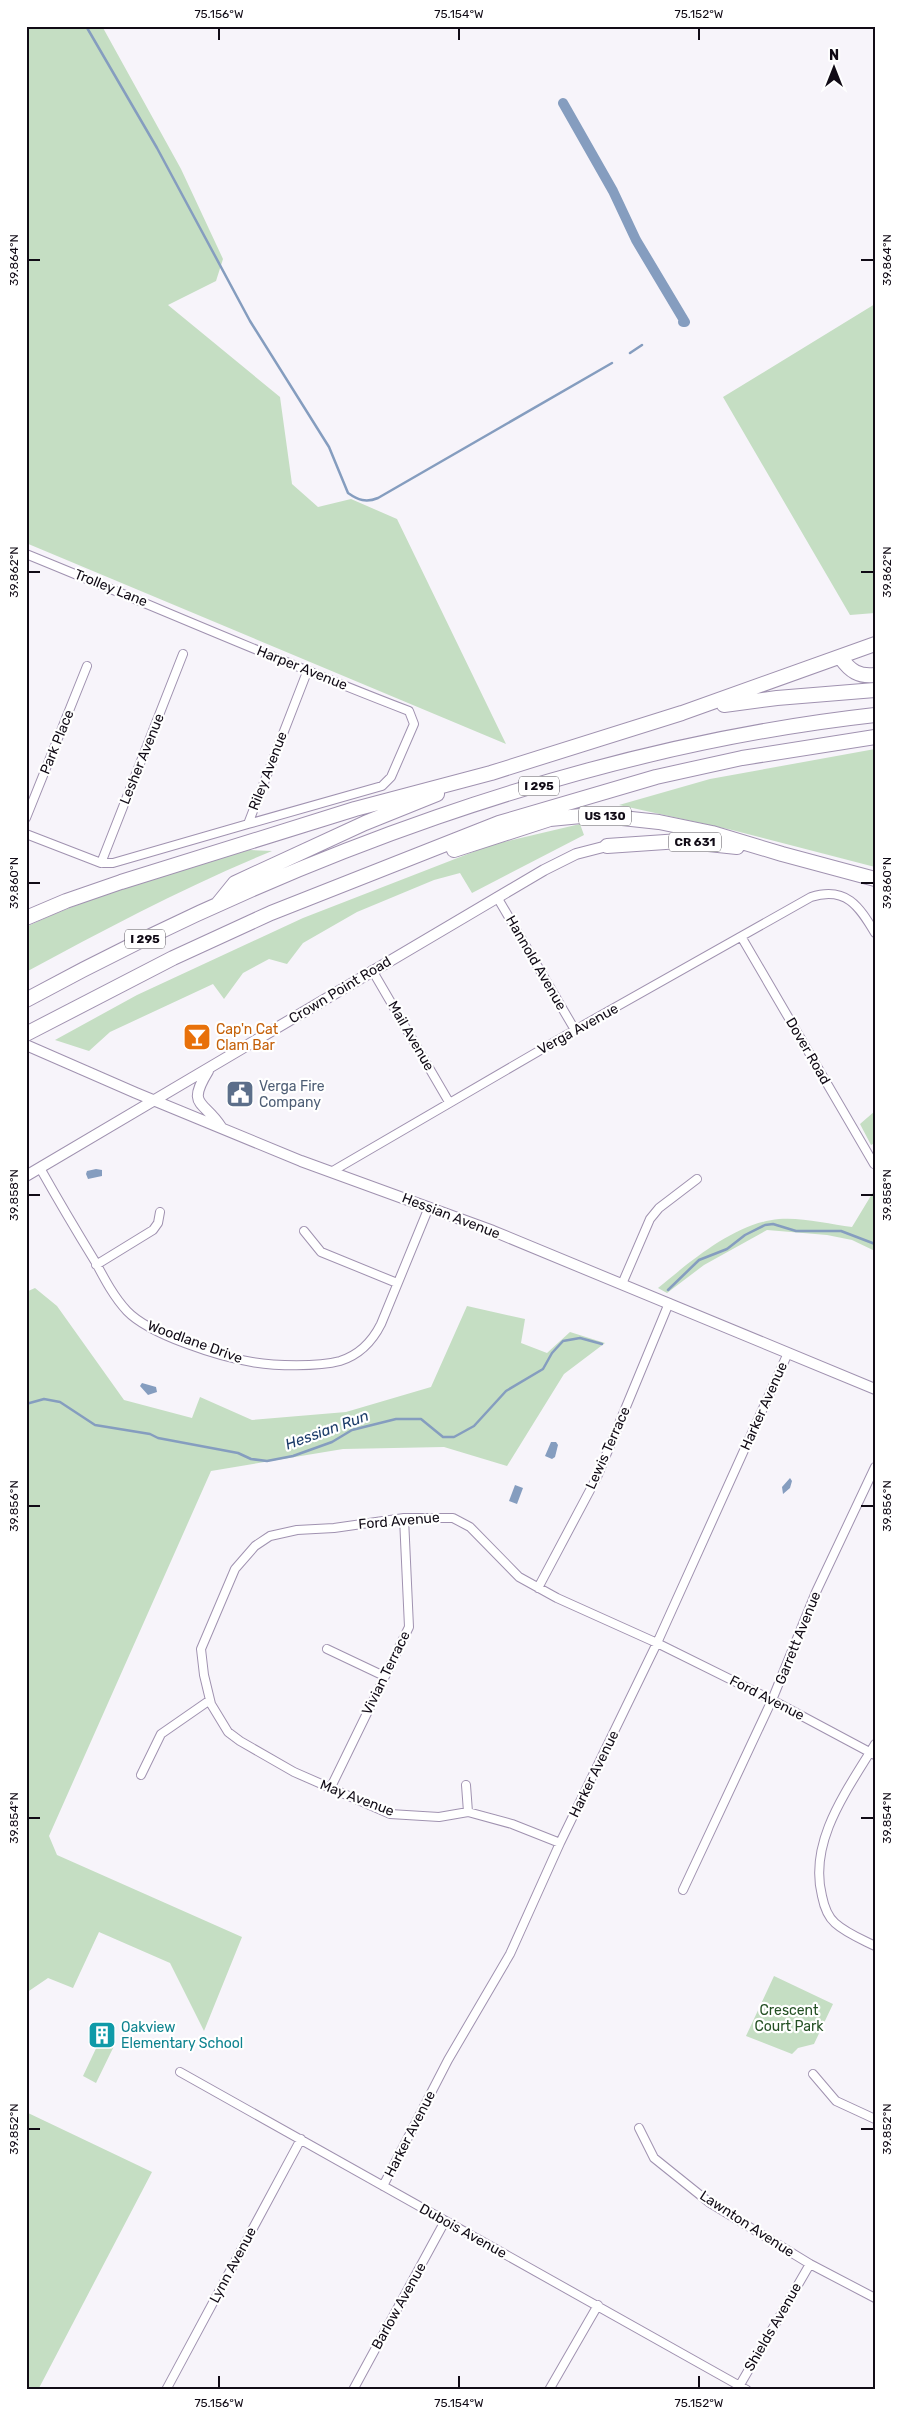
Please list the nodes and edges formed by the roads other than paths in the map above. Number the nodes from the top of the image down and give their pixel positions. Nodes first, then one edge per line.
1 (26, 554) edge
2 (196, 623) joint
3 (875, 644) edge
4 (183, 654) dead end
5 (841, 658) junction
6 (87, 666) dead end
7 (307, 672) junction
8 (875, 674) edge
9 (875, 690) edge
10 (682, 713) junction
11 (875, 715) edge
12 (875, 736) edge
13 (491, 773) junction
14 (26, 818) edge
15 (248, 824) junction
16 (26, 834) edge
17 (607, 846) joint
18 (429, 850) junction
19 (782, 854) junction
20 (101, 863) junction
21 (875, 878) edge
22 (497, 897) junction
23 (218, 905) junction
24 (26, 918) edge
25 (875, 933) edge
26 (742, 938) junction
27 (372, 970) junction
28 (26, 1000) edge
29 (575, 1030) junction
30 (26, 1034) edge
31 (26, 1045) edge
32 (210, 1068) junction
33 (154, 1101) junction
34 (449, 1102) junction
35 (221, 1128) junction
36 (874, 1164) edge
37 (40, 1168) junction
38 (331, 1172) junction
39 (26, 1176) edge
40 (697, 1179) dead end
41 (429, 1207) junction
42 (160, 1212) dead end
43 (304, 1231) dead end
44 (96, 1265) junction
45 (397, 1284) junction
46 (622, 1284) junction
47 (669, 1303) junction
48 (788, 1353) junction
49 (875, 1389) edge
50 (875, 1467) edge
51 (404, 1518) junction
52 (538, 1588) junction
53 (657, 1643) junction
54 (327, 1649) dead end
55 (384, 1676) junction
56 (210, 1700) junction
57 (772, 1700) junction
58 (875, 1744) edge
59 (872, 1754) edge
60 (141, 1775) dead end
61 (466, 1785) dead end
62 (330, 1789) junction
63 (468, 1812) junction
64 (560, 1843) junction
65 (683, 1890) dead end
66 (875, 1946) edge
67 (180, 2072) dead end
68 (813, 2074) dead end
69 (875, 2119) edge
70 (639, 2128) dead end
71 (301, 2140) junction
72 (383, 2186) junction
73 (445, 2221) junction
74 (810, 2264) junction
75 (875, 2298) edge
76 (598, 2304) junction
77 (741, 2388) edge
78 (166, 2390) edge
79 (353, 2390) edge
80 (549, 2390) edge

1 - 2 street, Trolley Lane
2 - 7 street, Harper Avenue
3 - 5 highway
4 - 20 street, Lesher Avenue
5 - 8 highway
5 - 10 highway
6 - 14 street, Park Place
7 - 15 street, Riley Avenue
7 - 15 street, Harper Avenue
9 - 10 highway
10 - 13 highway
11 - 23 highway, I 295
12 - 18 highway, I 295
13 - 23 highway
13 - 24 highway
15 - 20 street, Riley Avenue
16 - 20 street
17 - 19 highway, CR 631
17 - 22 main road, Crown Point Road / CR 631
18 - 19 highway, US 130
18 - 30 highway, I 295
19 - 21 highway, US 130
22 - 27 main road, Crown Point Road / CR 631
22 - 29 street, Hannold Avenue
23 - 28 highway, I 295
25 - 26 street, Verga Avenue
26 - 29 street, Verga Avenue
26 - 36 street, Dover Road
27 - 32 main road, Crown Point Road / CR 631
27 - 34 street, Mail Avenue
29 - 34 street, Verga Avenue
31 - 33 main road, Hessian Avenue
32 - 33 main road, Crown Point Road / CR 631
32 - 35 main road
33 - 35 main road, Hessian Avenue
33 - 37 main road, Crown Point Road / CR 631
34 - 38 street, Verga Avenue
35 - 38 main road, Hessian Avenue
37 - 39 main road, Crown Point Road / CR 631
37 - 44 street, Woodlane Drive
38 - 41 main road, Hessian Avenue
40 - 46 street
41 - 45 street, Woodlane Drive
41 - 46 main road, Hessian Avenue
42 - 44 street
43 - 45 street
44 - 45 street, Woodlane Drive
46 - 47 main road, Hessian Avenue
47 - 48 main road, Hessian Avenue
47 - 52 street, Lewis Terrace
48 - 49 main road, Hessian Avenue
48 - 53 street, Harker Avenue
50 - 57 street, Garrett Avenue
51 - 52 street, Ford Avenue
51 - 55 street, Vivian Terrace
51 - 56 street, Ford Avenue
52 - 53 street, Ford Avenue
53 - 57 street, Ford Avenue
53 - 64 street, Harker Avenue
54 - 55 street
55 - 62 street, Vivian Terrace
56 - 60 street
56 - 62 street, May Avenue
57 - 59 street, Ford Avenue
57 - 65 street, Garrett Avenue
58 - 59 street
59 - 66 street
61 - 63 street
62 - 63 street, May Avenue
63 - 64 street, May Avenue
64 - 72 street, Harker Avenue
67 - 71 street, Dubois Avenue
68 - 69 street
70 - 74 street, Lawnton Avenue
71 - 72 street, Dubois Avenue
71 - 78 street, Lynn Avenue
72 - 73 street, Dubois Avenue
73 - 76 street, Dubois Avenue
73 - 79 street, Barlow Avenue
74 - 75 street, Lawnton Avenue
74 - 77 street, Shields Avenue
76 - 77 street, Dubois Avenue
76 - 80 street

